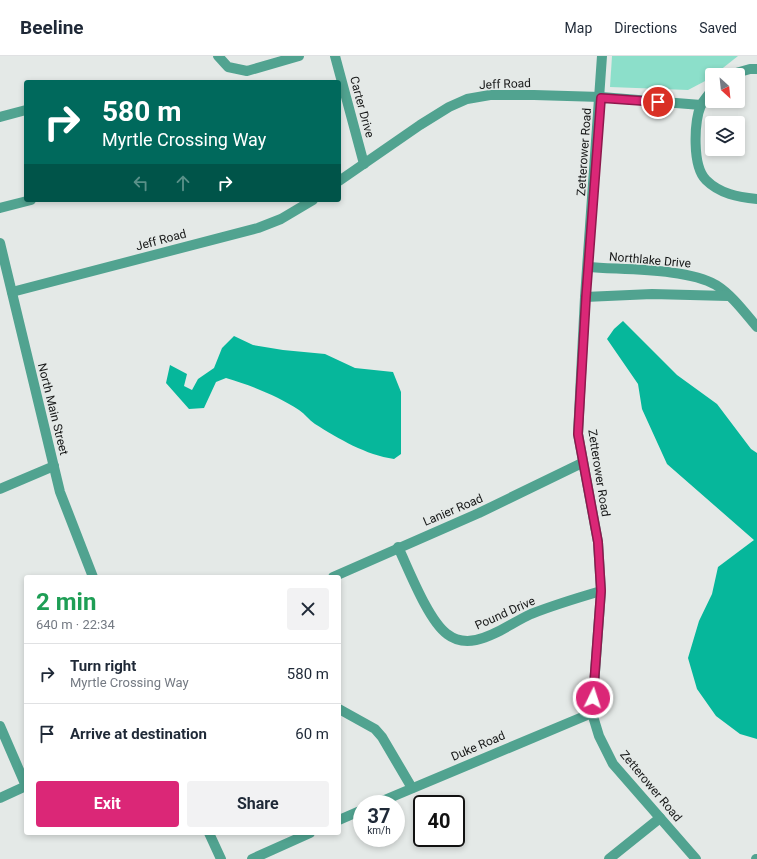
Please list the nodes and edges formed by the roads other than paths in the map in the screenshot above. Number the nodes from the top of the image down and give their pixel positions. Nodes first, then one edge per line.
1 (218, 56) edge
2 (299, 56) edge
3 (335, 56) edge
4 (602, 56) edge
5 (757, 69) edge
6 (745, 70) edge
7 (601, 98) junction
8 (705, 100) edge
9 (701, 105) junction
10 (24, 111) edge
11 (0, 117) edge
12 (364, 164) junction
13 (341, 180) edge
14 (757, 199) edge
15 (24, 202) edge
16 (310, 202) edge
17 (0, 208) edge
18 (0, 243) edge
19 (588, 267) junction
20 (12, 292) junction
21 (728, 296) junction
22 (586, 297) junction
23 (757, 327) edge
24 (582, 463) junction
25 (54, 466) junction
26 (0, 489) edge
27 (398, 547) junction
28 (91, 575) edge
29 (337, 575) edge
30 (601, 591) junction
31 (341, 710) edge
32 (592, 713) junction
33 (0, 726) edge
34 (24, 781) edge
35 (24, 787) edge
36 (412, 788) junction
37 (396, 795) edge
38 (0, 798) edge
39 (353, 814) edge
40 (660, 818) junction
41 (341, 819) edge
42 (210, 835) edge
43 (306, 835) edge
44 (221, 859) edge
45 (252, 859) edge
46 (609, 859) edge
47 (696, 859) edge

1 - 2 street
3 - 12 street, Carter Drive
4 - 7 street, Zetterower Road
5 - 6 street
7 - 9 street, Jeff Road
7 - 12 street, Jeff Road
7 - 19 street, Zetterower Road
8 - 9 street
9 - 14 street
10 - 11 street
12 - 13 street, Jeff Road
15 - 17 street
16 - 20 street, Jeff Road
18 - 20 street, North Main Street
19 - 21 street, Northlake Drive
19 - 22 street, Zetterower Road
20 - 25 street, North Main Street
21 - 22 street
21 - 23 street, Northlake Drive
22 - 24 street, Zetterower Road
24 - 27 street, Lanier Road
24 - 30 street, Zetterower Road
25 - 26 street
25 - 28 street, North Main Street
27 - 29 street, Lanier Road
27 - 30 street, Pound Drive
30 - 32 street, Zetterower Road
31 - 36 street
32 - 36 street, Duke Road
32 - 40 street, Zetterower Road
33 - 34 street
35 - 38 street
36 - 37 street, Duke Road
39 - 41 street
40 - 46 street
40 - 47 street, Zetterower Road
42 - 44 street
43 - 45 street

